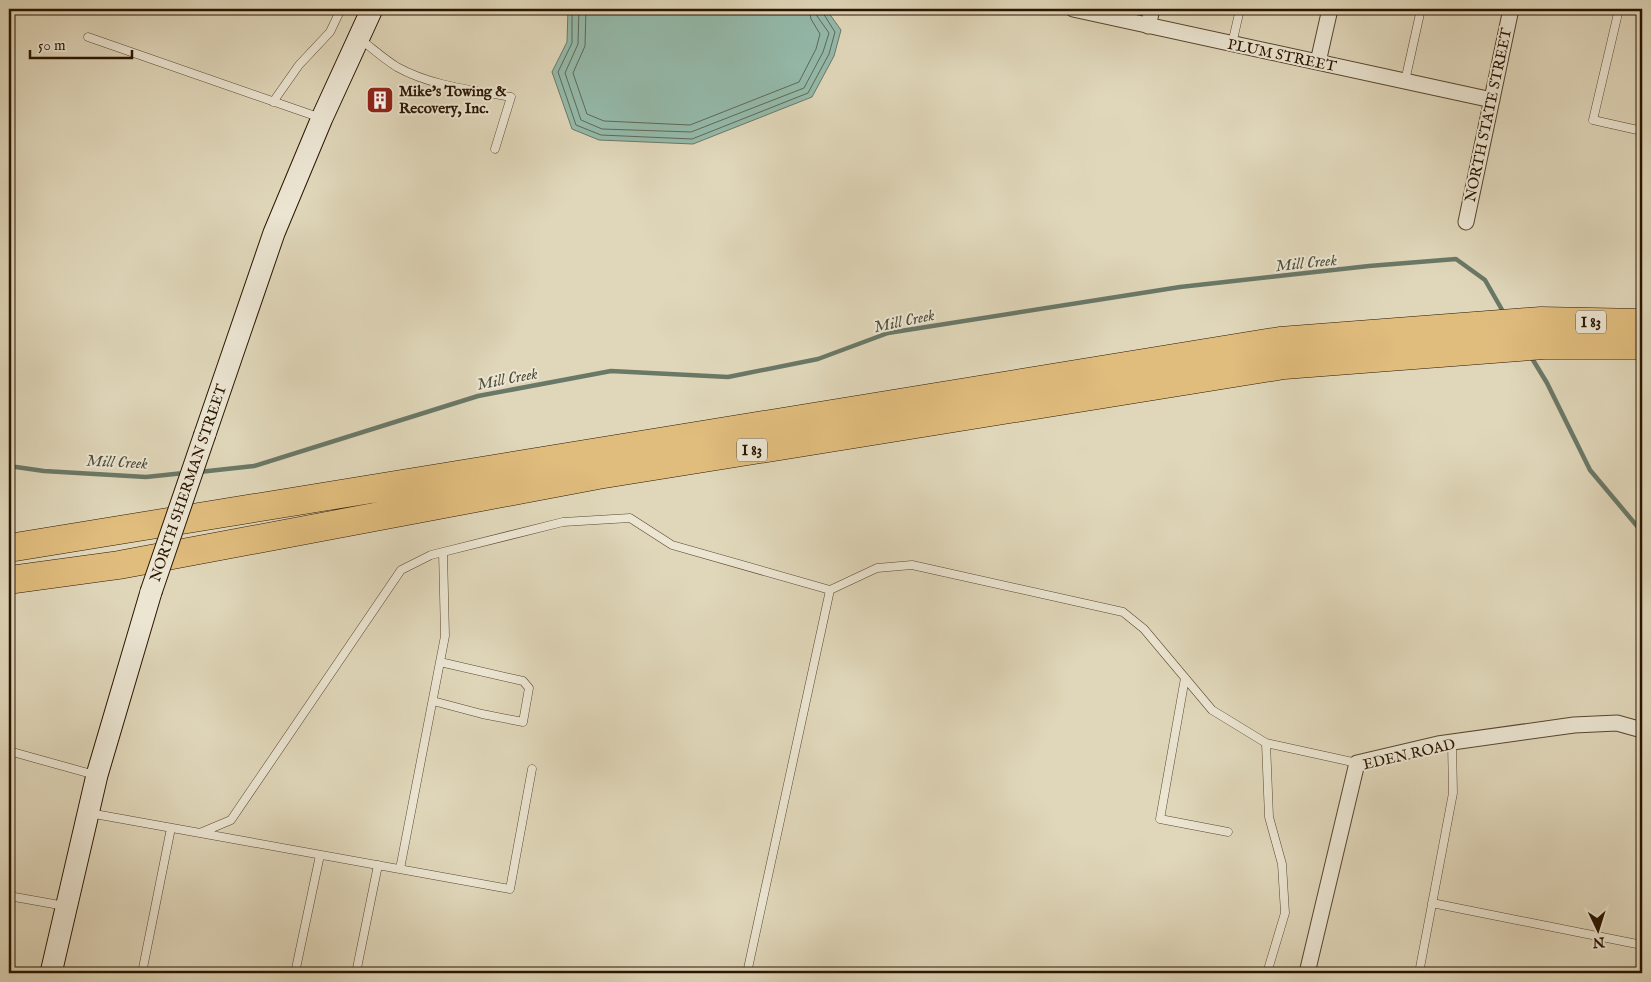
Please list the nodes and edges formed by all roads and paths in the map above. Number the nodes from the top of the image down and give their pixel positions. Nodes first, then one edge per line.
1 (341, 9) edge
2 (372, 9) edge
3 (1072, 9) edge
4 (1152, 9) edge
5 (1240, 9) edge
6 (1330, 9) edge
7 (1421, 9) edge
8 (1511, 9) edge
9 (1619, 9) edge
10 (1148, 26) junction
11 (88, 37) dead end
12 (359, 39) junction
13 (1232, 44) junction
14 (1318, 62) junction
15 (1405, 81) junction
16 (1492, 100) junction
17 (273, 102) junction
18 (322, 118) junction
19 (1642, 131) edge
20 (495, 150) dead end
21 (1466, 222) dead end
22 (1642, 323) edge
23 (1542, 333) junction
24 (1642, 345) edge
25 (9, 548) edge
26 (443, 552) junction
27 (9, 580) edge
28 (830, 590) junction
29 (440, 662) junction
30 (1185, 678) junction
31 (432, 701) junction
32 (1642, 730) edge
33 (1452, 742) junction
34 (1266, 743) junction
35 (9, 751) edge
36 (1358, 763) junction
37 (532, 770) dead end
38 (97, 775) junction
39 (87, 813) junction
40 (171, 828) junction
41 (1228, 832) dead end
42 (200, 833) junction
43 (320, 855) junction
44 (378, 865) junction
45 (400, 869) junction
46 (9, 896) edge
47 (1432, 903) junction
48 (65, 906) junction
49 (1642, 945) edge
50 (51, 973) edge
51 (142, 973) edge
52 (295, 973) edge
53 (356, 973) edge
54 (747, 973) edge
55 (1266, 973) edge
56 (1307, 973) edge
57 (1419, 973) edge

1 - 17 lane
2 - 12 main road, NORTH SHERMAN STREET
3 - 10 street, PLUM STREET
4 - 10 street
5 - 13 lane
6 - 14 street
7 - 15 lane
8 - 16 street, NORTH STATE STREET
9 - 19 lane
10 - 13 street, PLUM STREET
11 - 17 lane
12 - 18 main road, NORTH SHERMAN STREET
12 - 20 lane
13 - 14 street, PLUM STREET
14 - 15 street, PLUM STREET
15 - 16 street, PLUM STREET
16 - 21 street, NORTH STATE STREET
17 - 18 lane
18 - 38 main road, NORTH SHERMAN STREET, bridge
22 - 23 highway, I 83
23 - 24 highway, I 83
23 - 25 highway, I 83
23 - 27 highway, I 83
26 - 28 lane
26 - 29 lane
26 - 42 lane
28 - 30 lane
28 - 54 lane
29 - 31 lane
29 - 31 lane
30 - 34 lane
30 - 41 lane
31 - 45 lane
32 - 33 street, EDEN ROAD
33 - 36 street, EDEN ROAD
33 - 47 lane
34 - 36 lane
34 - 55 lane
35 - 38 lane
36 - 56 street, EDEN ROAD
37 - 45 lane
38 - 39 main road, NORTH SHERMAN STREET
39 - 40 lane
39 - 48 main road, NORTH SHERMAN STREET
40 - 42 lane
40 - 51 lane
42 - 43 lane
43 - 44 lane
43 - 52 lane
44 - 45 lane
44 - 53 lane
46 - 48 lane
47 - 49 lane
47 - 57 lane
48 - 50 main road, NORTH SHERMAN STREET

